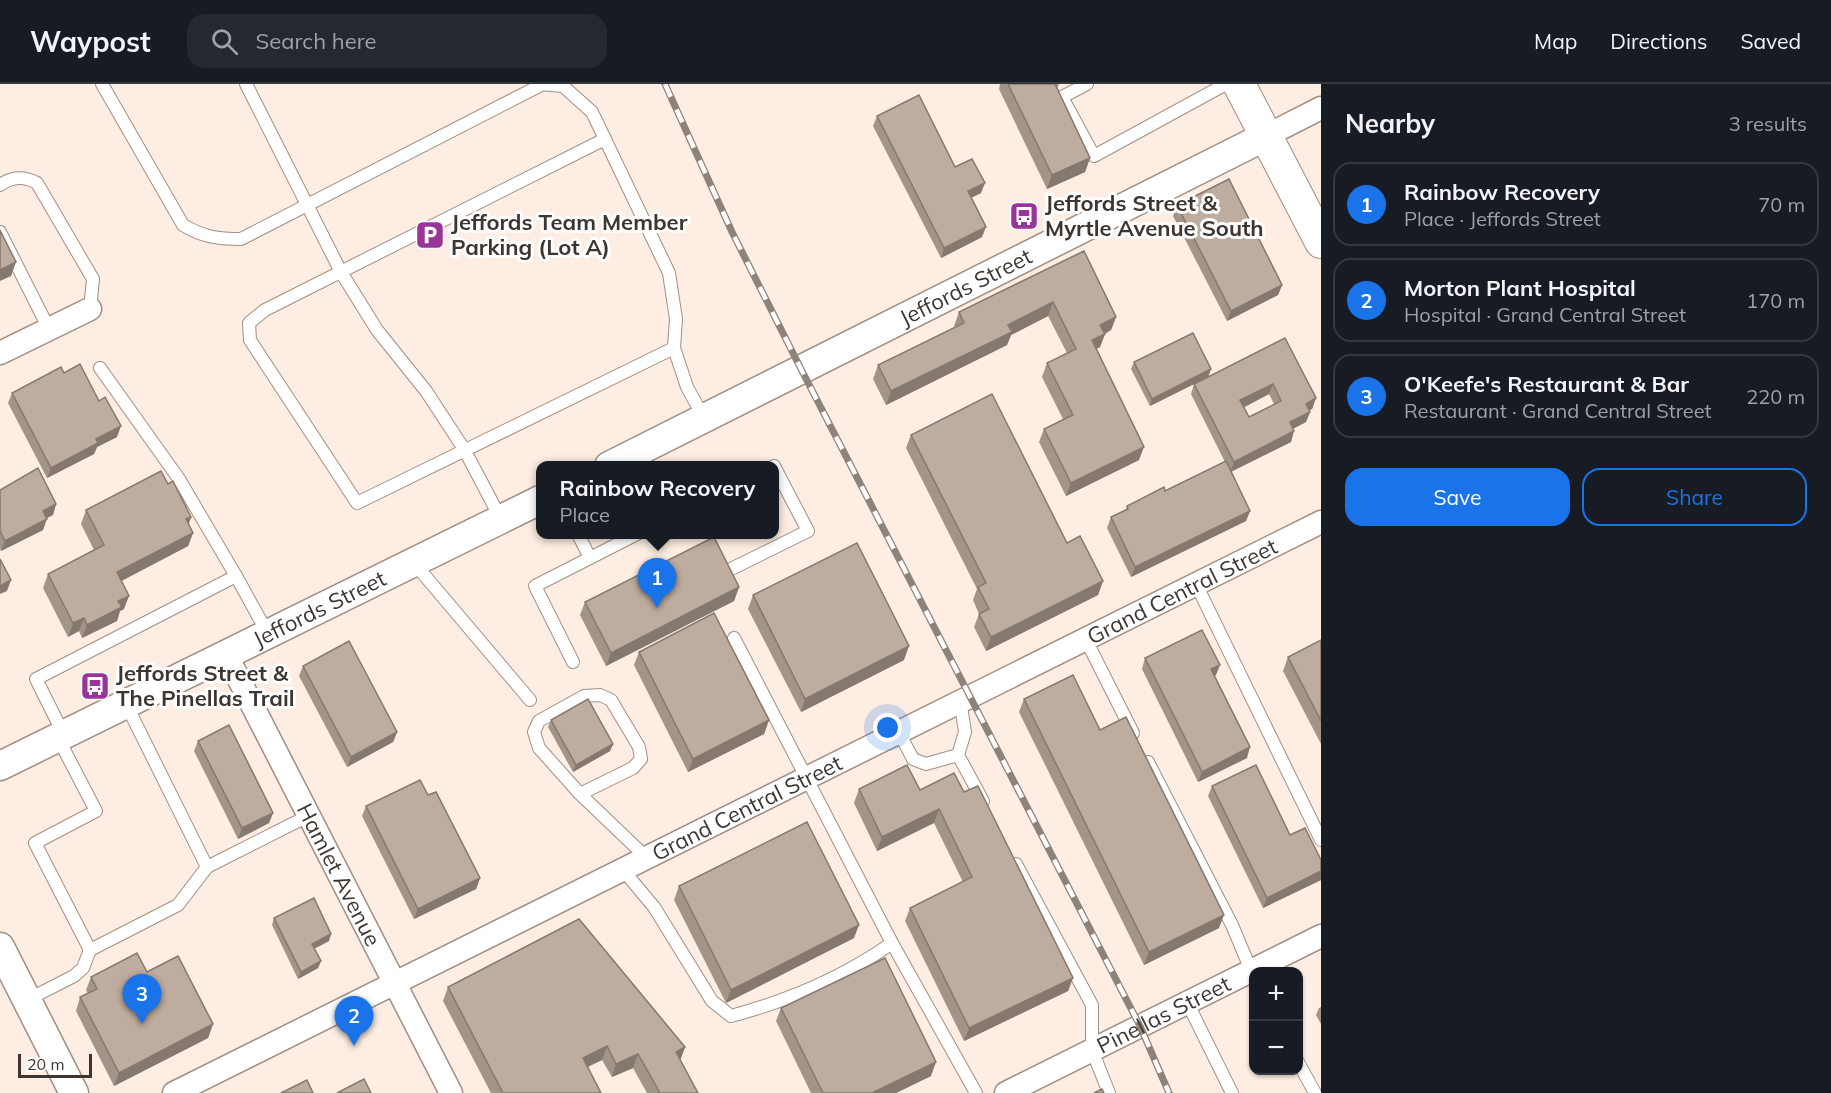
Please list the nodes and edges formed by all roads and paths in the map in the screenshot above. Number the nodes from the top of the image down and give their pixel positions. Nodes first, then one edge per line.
1 (102, 84) edge
2 (246, 84) edge
3 (538, 84) edge
4 (543, 84) edge
5 (1086, 84) edge
6 (1226, 84) edge
7 (1239, 84) edge
8 (1321, 108) edge
9 (1266, 136) junction
10 (605, 139) junction
11 (0, 185) edge
12 (307, 206) junction
13 (0, 232) edge
14 (1321, 242) edge
15 (342, 272) junction
16 (90, 309) joint
17 (49, 329) junction
18 (674, 348) junction
19 (0, 353) edge
20 (100, 368) dead end
21 (704, 418) junction
22 (464, 449) junction
23 (617, 461) edge
24 (779, 475) edge
25 (536, 502) edge
26 (501, 519) junction
27 (1321, 522) edge
28 (580, 539) edge
29 (627, 539) edge
30 (590, 558) junction
31 (414, 563) junction
32 (729, 570) edge
33 (236, 576) junction
34 (1197, 584) junction
35 (268, 634) junction
36 (734, 638) dead end
37 (1085, 638) junction
38 (226, 654) junction
39 (573, 662) dead end
40 (530, 700) dead end
41 (960, 700) junction
42 (126, 704) junction
43 (898, 731) junction
44 (61, 736) junction
45 (958, 755) junction
46 (0, 766) edge
47 (807, 777) junction
48 (580, 794) junction
49 (310, 815) junction
50 (992, 818) edge
51 (1321, 840) edge
52 (1008, 849) edge
53 (647, 858) junction
54 (207, 867) junction
55 (623, 870) junction
56 (1321, 936) edge
57 (892, 943) junction
58 (0, 946) edge
59 (90, 950) junction
60 (1249, 967) edge
61 (1263, 967) edge
62 (1249, 974) edge
63 (397, 983) junction
64 (27, 1000) junction
65 (1186, 1002) junction
66 (1092, 1050) junction
67 (1303, 1070) edge
68 (74, 1093) edge
69 (174, 1093) edge
70 (451, 1093) edge
71 (976, 1093) edge
72 (1006, 1093) edge
73 (1109, 1093) edge
74 (1232, 1093) edge
75 (1315, 1093) edge

1 - 12 lane
2 - 12 lane
3 - 4 lane
4 - 10 lane
4 - 12 lane
5 - 6 lane
7 - 9 main road
8 - 9 street, Jeffords Street
9 - 14 main road
9 - 21 street, Jeffords Street
10 - 15 lane
10 - 18 lane
11 - 16 lane
12 - 15 lane
13 - 17 lane
15 - 22 lane
15 - 22 lane
16 - 17 street
17 - 19 street
18 - 21 lane
18 - 22 lane
20 - 33 lane
21 - 23 street, Jeffords Street
22 - 26 lane
24 - 32 lane
25 - 26 street, Jeffords Street
26 - 31 street, Jeffords Street
27 - 34 street, Grand Central Street
28 - 30 lane
29 - 30 lane
30 - 39 lane
31 - 35 street, Jeffords Street
31 - 40 lane
33 - 35 lane
33 - 44 lane
34 - 37 street, Grand Central Street
34 - 51 lane
35 - 38 street, Jeffords Street
36 - 47 lane
37 - 41 street, Grand Central Street
37 - 60 lane
38 - 42 street, Jeffords Street
38 - 49 street, Hamlet Avenue
41 - 43 street, Grand Central Street
41 - 45 lane
42 - 44 street, Jeffords Street
42 - 54 lane
43 - 45 lane
43 - 47 street, Grand Central Street
44 - 46 street, Jeffords Street
44 - 59 lane
45 - 50 lane
47 - 53 street, Grand Central Street
47 - 57 lane
48 - 48 lane
48 - 53 lane
49 - 54 lane
49 - 63 street, Hamlet Avenue
52 - 66 lane
53 - 55 street, Grand Central Street
54 - 59 lane
55 - 57 lane
55 - 63 street, Grand Central Street
56 - 61 street, Pinellas Street
57 - 71 lane
58 - 64 street
59 - 64 lane
62 - 65 street, Pinellas Street
63 - 69 street, Grand Central Street
63 - 70 street, Hamlet Avenue
64 - 68 street
65 - 66 street, Pinellas Street
65 - 74 lane
66 - 72 street, Pinellas Street
66 - 73 lane
67 - 75 lane

